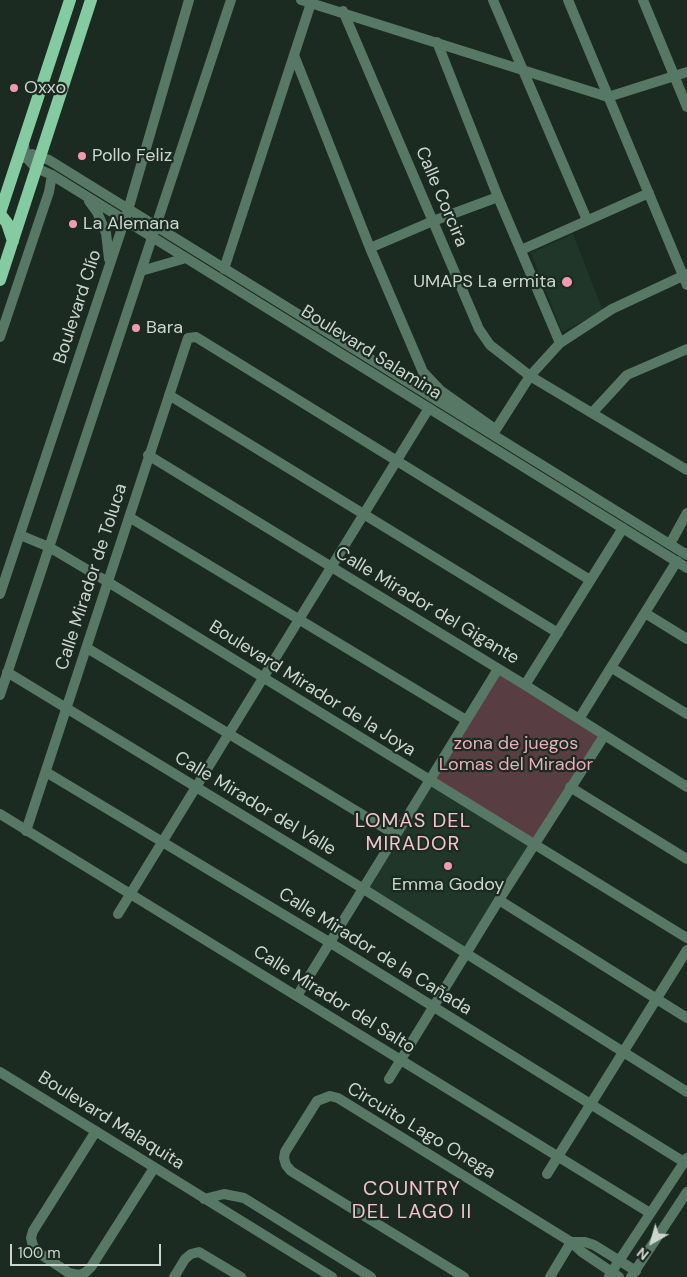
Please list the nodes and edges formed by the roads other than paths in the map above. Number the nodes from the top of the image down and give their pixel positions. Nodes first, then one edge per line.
1 (70, 0) edge
2 (91, 0) edge
3 (189, 0) edge
4 (231, 0) edge
5 (493, 0) edge
6 (568, 0) edge
7 (643, 0) edge
8 (308, 1) edge
9 (338, 7) edge
10 (437, 42) junction
11 (294, 55) junction
12 (523, 70) junction
13 (687, 72) edge
14 (674, 76) junction
15 (608, 97) junction
16 (687, 107) edge
17 (25, 137) junction
18 (41, 152) junction
19 (20, 160) junction
20 (36, 168) junction
21 (52, 175) junction
22 (11, 179) junction
23 (0, 188) edge
24 (649, 193) junction
25 (86, 196) junction
26 (498, 197) junction
27 (23, 210) junction
28 (126, 215) junction
29 (2, 218) edge
30 (587, 220) junction
31 (433, 221) junction
32 (155, 232) junction
33 (13, 241) junction
34 (370, 248) junction
35 (521, 250) junction
36 (186, 258) junction
37 (109, 266) junction
38 (224, 269) junction
39 (142, 271) junction
40 (1, 272) edge
41 (686, 278) edge
42 (0, 337) edge
43 (560, 343) junction
44 (687, 348) edge
45 (530, 376) junction
46 (170, 395) junction
47 (429, 408) junction
48 (592, 413) junction
49 (494, 432) junction
50 (148, 455) junction
51 (396, 460) junction
52 (687, 470) edge
53 (687, 513) edge
54 (364, 514) junction
55 (129, 517) junction
56 (623, 528) junction
57 (20, 535) junction
58 (670, 544) junction
59 (49, 547) junction
60 (687, 555) edge
61 (677, 561) junction
62 (331, 566) junction
63 (687, 568) edge
64 (590, 580) junction
65 (108, 582) junction
66 (0, 594) edge
67 (646, 613) junction
68 (298, 620) junction
69 (558, 633) junction
70 (687, 639) edge
71 (87, 648) junction
72 (612, 668) junction
73 (498, 669) junction
74 (7, 672) junction
75 (263, 677) junction
76 (525, 685) junction
77 (0, 695) edge
78 (67, 708) junction
79 (687, 714) edge
80 (579, 719) junction
81 (466, 720) junction
82 (228, 734) junction
83 (604, 736) junction
84 (46, 772) junction
85 (429, 781) junction
86 (195, 786) junction
87 (570, 787) junction
88 (687, 787) edge
89 (0, 814) edge
90 (26, 830) junction
91 (396, 835) junction
92 (163, 840) junction
93 (534, 845) junction
94 (687, 859) edge
95 (362, 888) junction
96 (130, 894) junction
97 (498, 900) junction
98 (118, 914) dead end
99 (687, 938) edge
100 (329, 942) junction
101 (687, 950) edge
102 (466, 954) junction
103 (297, 996) junction
104 (657, 999) junction
105 (433, 1007) junction
106 (687, 1018) edge
107 (624, 1052) junction
108 (400, 1060) junction
109 (0, 1072) edge
110 (389, 1078) dead end
111 (687, 1092) edge
112 (592, 1104) junction
113 (96, 1131) junction
114 (559, 1156) junction
115 (686, 1160) edge
116 (154, 1168) junction
117 (547, 1174) dead end
118 (687, 1192) edge
119 (204, 1199) junction
120 (650, 1213) junction
121 (571, 1242) junction
122 (620, 1260) junction
123 (613, 1275) edge
124 (634, 1275) edge
125 (174, 1277) edge
126 (241, 1277) edge
127 (332, 1277) edge
128 (371, 1277) edge
129 (464, 1277) edge
130 (550, 1277) edge

1 - 17 main road
2 - 18 main road
3 - 28 street, Boulevard Clío
4 - 32 street
5 - 12 street
6 - 15 street
7 - 14 street
8 - 9 street
8 - 11 street
9 - 10 street
9 - 31 street, Calle Corcira
10 - 12 street
10 - 26 street
11 - 34 street
11 - 38 street
12 - 15 street
12 - 30 street
13 - 14 street
14 - 15 street
14 - 16 street
15 - 24 street
17 - 18 main road
17 - 19 main road
18 - 19 street
18 - 20 main road
18 - 28 street, Boulevard Salamina
19 - 20 street
19 - 22 main road
20 - 21 street, Boulevard Salamina
20 - 27 main road
21 - 25 street, Boulevard Salamina
21 - 42 street
22 - 23 main road
22 - 29 main road
24 - 30 street
24 - 41 street
25 - 28 street, Boulevard Salamina
25 - 37 street
26 - 31 street
26 - 35 street
27 - 29 main road
27 - 33 main road
28 - 32 street, Boulevard Salamina
28 - 37 street, Boulevard Clío
29 - 33 main road
30 - 35 street
31 - 34 street
31 - 45 street, Calle Corcira
32 - 36 street, Boulevard Salamina
32 - 38 street, Boulevard Salamina
32 - 39 street
33 - 40 main road
34 - 49 street
35 - 43 street
36 - 39 street
36 - 47 street, Boulevard Salamina
37 - 57 street, Boulevard Clío
38 - 49 street, Boulevard Salamina
39 - 59 street
41 - 43 street
43 - 45 street
44 - 48 street
45 - 48 street, Calle Corcira
45 - 49 street
46 - 50 street, Calle Mirador de Toluca
46 - 51 street, Calle Mirador de Toluca
46 - 54 street
47 - 51 street
47 - 56 street, Boulevard Salamina
48 - 52 street, Calle Corcira
49 - 58 street, Boulevard Salamina
50 - 55 street, Calle Mirador de Toluca
50 - 62 street, Calle Mirador del Gigante
51 - 54 street
51 - 64 street
53 - 58 street
54 - 62 street
54 - 69 street
55 - 65 street, Calle Mirador de Toluca
55 - 68 street
56 - 61 street, Boulevard Salamina
56 - 64 street
57 - 59 street, Boulevard Mirador de la Joya
57 - 66 street, Boulevard Clío
58 - 60 street, Boulevard Salamina
59 - 65 street, Boulevard Mirador de la Joya
59 - 74 street
61 - 63 street, Boulevard Salamina
61 - 67 street
62 - 68 street
62 - 73 street, Calle Mirador del Gigante
64 - 69 street
65 - 71 street, Calle Mirador de Toluca
65 - 75 street, Boulevard Mirador de la Joya
67 - 70 street
67 - 72 street
68 - 75 street
68 - 81 street
69 - 76 street
71 - 78 street, Calle Mirador de Toluca
71 - 82 street
72 - 79 street
72 - 80 street
73 - 76 street, Calle Mirador del Gigante
73 - 81 street
74 - 77 street
74 - 78 street, Calle Mirador del Valle
75 - 82 street
75 - 85 street, Boulevard Mirador de la Joya
76 - 80 street, Calle Mirador del Gigante
78 - 84 street, Calle Mirador de Toluca
78 - 86 street, Calle Mirador del Valle
80 - 83 street, Calle Mirador del Gigante
81 - 85 street
82 - 86 street
82 - 91 street
83 - 87 street
83 - 88 street, Calle Mirador del Gigante
84 - 90 street, Calle Mirador de Toluca
84 - 92 street, Calle Mirador de la Cañada
85 - 91 street
85 - 93 street, Boulevard Mirador de la Joya
86 - 92 street
86 - 95 street, Calle Mirador del Valle
87 - 93 street
87 - 94 street
89 - 90 street, Calle Mirador del Salto
90 - 96 street, Calle Mirador del Salto
91 - 95 street
92 - 96 street
92 - 100 street, Calle Mirador de la Cañada
93 - 97 street
93 - 99 street, Boulevard Mirador de la Joya
95 - 100 street
95 - 102 street, Calle Mirador del Valle
96 - 98 street
96 - 103 street, Calle Mirador del Salto
97 - 102 street
97 - 104 street
100 - 103 street
100 - 105 street, Calle Mirador de la Cañada
101 - 104 street
102 - 105 street
102 - 107 street, Calle Mirador del Valle
103 - 108 street, Calle Mirador del Salto
104 - 106 street
104 - 107 street
105 - 108 street
105 - 112 street, Calle Mirador de la Cañada
107 - 111 street, Calle Mirador del Valle
107 - 112 street
108 - 110 street
108 - 114 street, Calle Mirador del Salto
109 - 113 street, Boulevard Malaquita
112 - 114 street
112 - 115 street, Calle Mirador de la Cañada
113 - 116 street, Boulevard Malaquita
113 - 116 street
114 - 117 street
114 - 120 street, Calle Mirador del Salto
115 - 120 street
116 - 119 street, Boulevard Malaquita
118 - 124 street
119 - 127 street, Boulevard Malaquita
119 - 128 street
120 - 122 street
121 - 122 street, Circuito Lago Onega
121 - 123 street, Circuito Lago Onega
121 - 129 street, Circuito Lago Onega
121 - 130 street
122 - 123 street
122 - 124 street, Circuito Lago Onega
125 - 126 street

